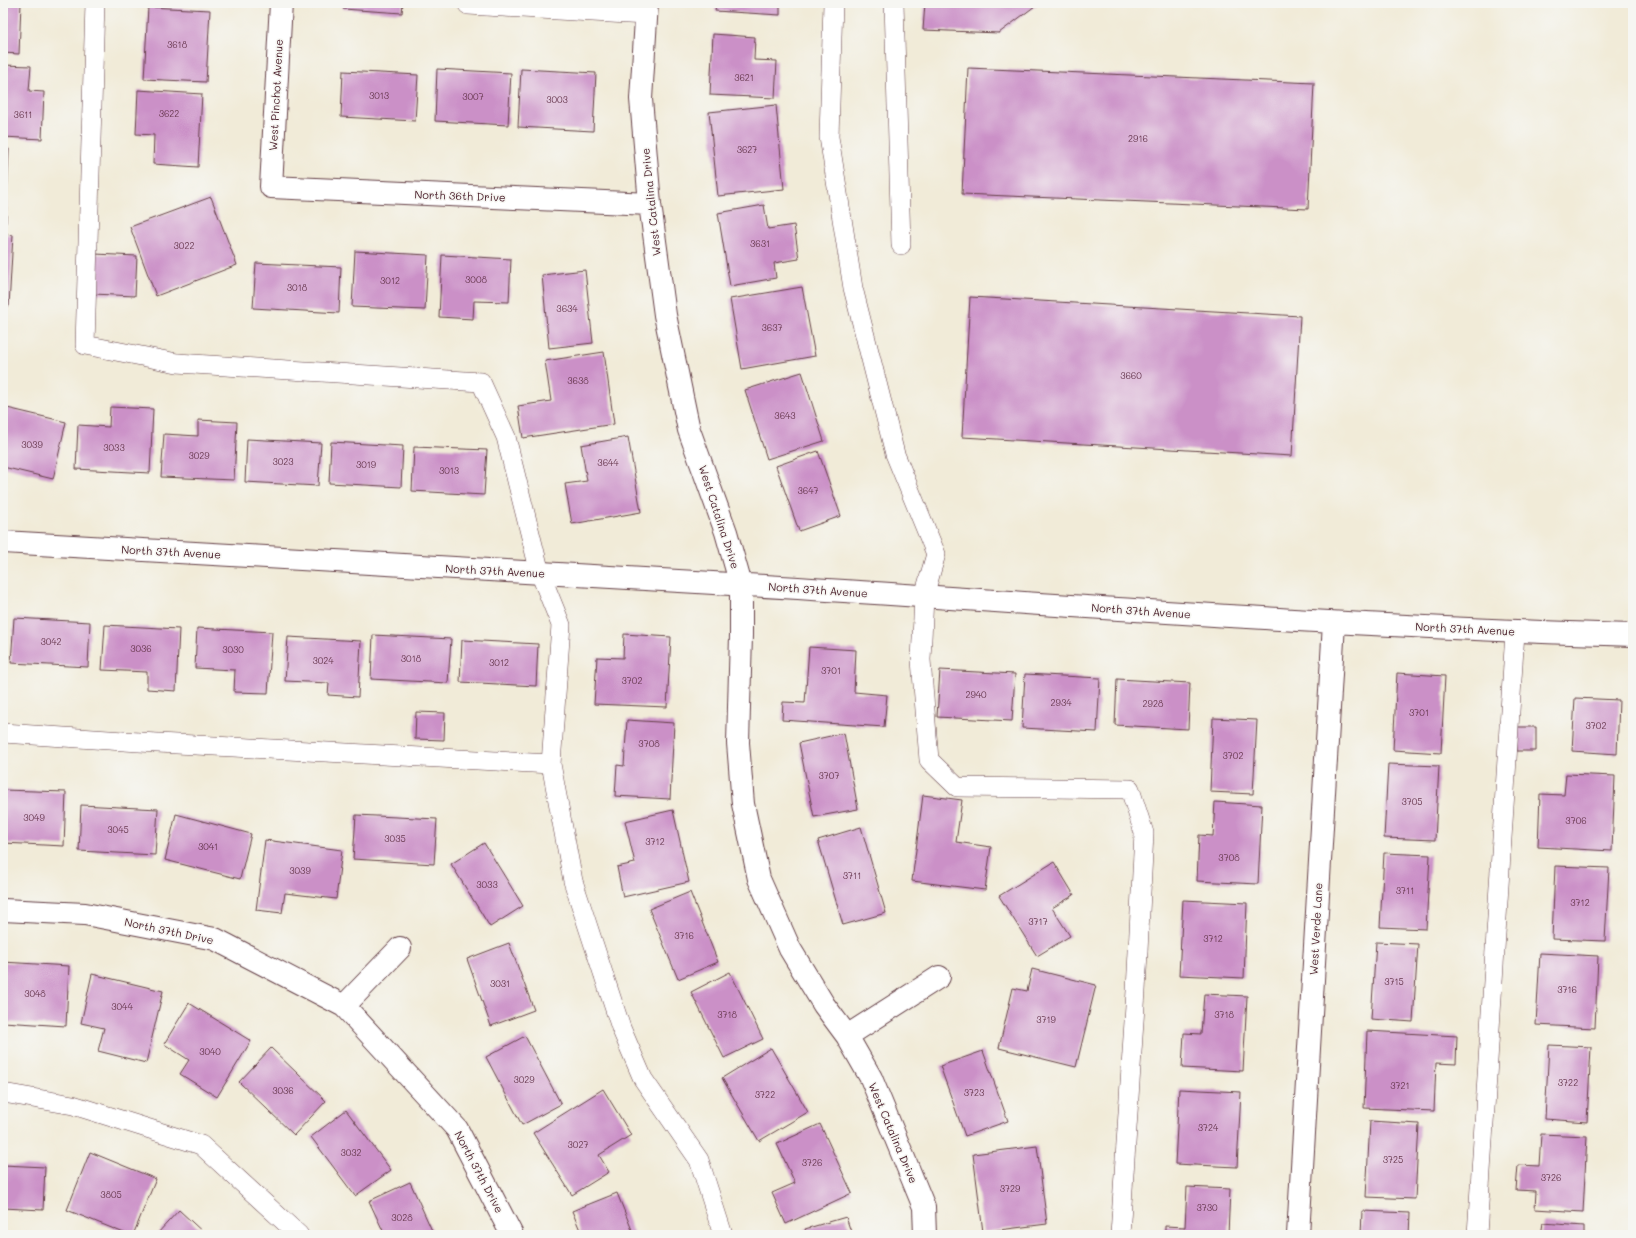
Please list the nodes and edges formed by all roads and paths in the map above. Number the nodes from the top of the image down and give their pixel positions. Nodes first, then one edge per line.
1 (95, 3) edge
2 (281, 3) edge
3 (468, 3) edge
4 (833, 3) edge
5 (894, 3) edge
6 (646, 9) edge
7 (271, 187) joint
8 (650, 204) junction
9 (902, 245) dead end
10 (3, 542) edge
11 (540, 573) junction
12 (741, 585) junction
13 (924, 596) junction
14 (1334, 623) junction
15 (1515, 632) junction
16 (1633, 635) edge
17 (3, 733) edge
18 (551, 764) junction
19 (3, 910) edge
20 (400, 948) dead end
21 (939, 977) dead end
22 (344, 1006) junction
23 (847, 1036) junction
24 (3, 1093) edge
25 (299, 1235) edge
26 (512, 1235) edge
27 (723, 1235) edge
28 (925, 1235) edge
29 (1120, 1235) edge
30 (1298, 1235) edge
31 (1477, 1235) edge

1 - 11 lane
2 - 7 street, West Pinchot Avenue
3 - 6 lane
4 - 13 lane
5 - 9 lane
6 - 8 street, West Catalina Drive
7 - 8 street, North 36th Drive
8 - 12 street, West Catalina Drive
10 - 11 street, North 37th Avenue
11 - 12 street, North 37th Avenue
11 - 18 lane
12 - 13 street, North 37th Avenue
12 - 23 street, West Catalina Drive
13 - 14 street, North 37th Avenue
13 - 29 lane
14 - 15 street, North 37th Avenue
14 - 30 street, West Verde Lane
15 - 16 street, North 37th Avenue
15 - 31 lane
17 - 18 lane
18 - 27 lane
19 - 22 street, North 37th Drive
20 - 22 street
21 - 23 street
22 - 26 street, North 37th Drive
23 - 28 street, West Catalina Drive
24 - 25 lane

